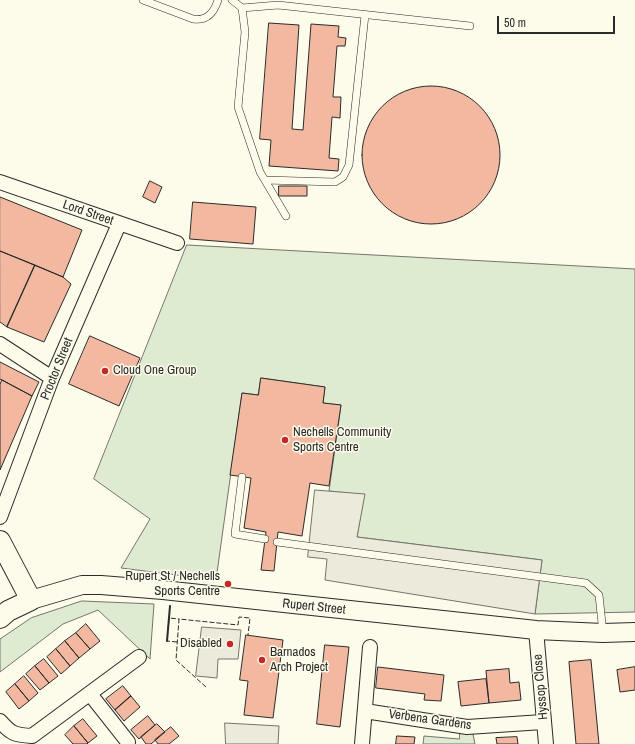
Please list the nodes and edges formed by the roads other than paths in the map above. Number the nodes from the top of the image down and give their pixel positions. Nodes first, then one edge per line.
1 (143, 0) edge
2 (218, 0) edge
3 (232, 0) edge
4 (242, 8) junction
5 (366, 15) junction
6 (470, 26) dead end
7 (265, 180) junction
8 (0, 182) edge
9 (286, 216) dead end
10 (119, 224) junction
11 (177, 243) dead end
12 (0, 344) edge
13 (52, 378) junction
14 (242, 477) dead end
15 (0, 516) edge
16 (266, 539) dead end
17 (0, 541) edge
18 (277, 542) dead end
19 (31, 600) junction
20 (0, 618) edge
21 (536, 630) junction
22 (635, 632) edge
23 (603, 633) junction
24 (370, 647) dead end
25 (139, 657) dead end
26 (90, 694) junction
27 (365, 711) junction
28 (0, 721) edge
29 (543, 722) junction
30 (128, 742) dead end
31 (362, 744) edge
32 (546, 744) edge

1 - 2 lane
3 - 4 lane
4 - 5 lane
4 - 7 lane
5 - 6 lane
5 - 7 lane
7 - 9 lane
8 - 10 street, Lord Street
10 - 11 street, Lord Street
10 - 13 street, Proctor Street
12 - 13 street
13 - 15 street, Proctor Street
14 - 16 lane
17 - 19 main road
18 - 23 lane
19 - 20 main road, Rupert Street
19 - 21 street, Rupert Street
21 - 23 street, Rupert Street
21 - 29 street, Hyssop Close
22 - 23 street, Rupert Street
24 - 27 street
25 - 26 street
26 - 28 street
26 - 30 street
27 - 29 street, Verbena Gardens
27 - 31 street
29 - 32 street, Hyssop Close

